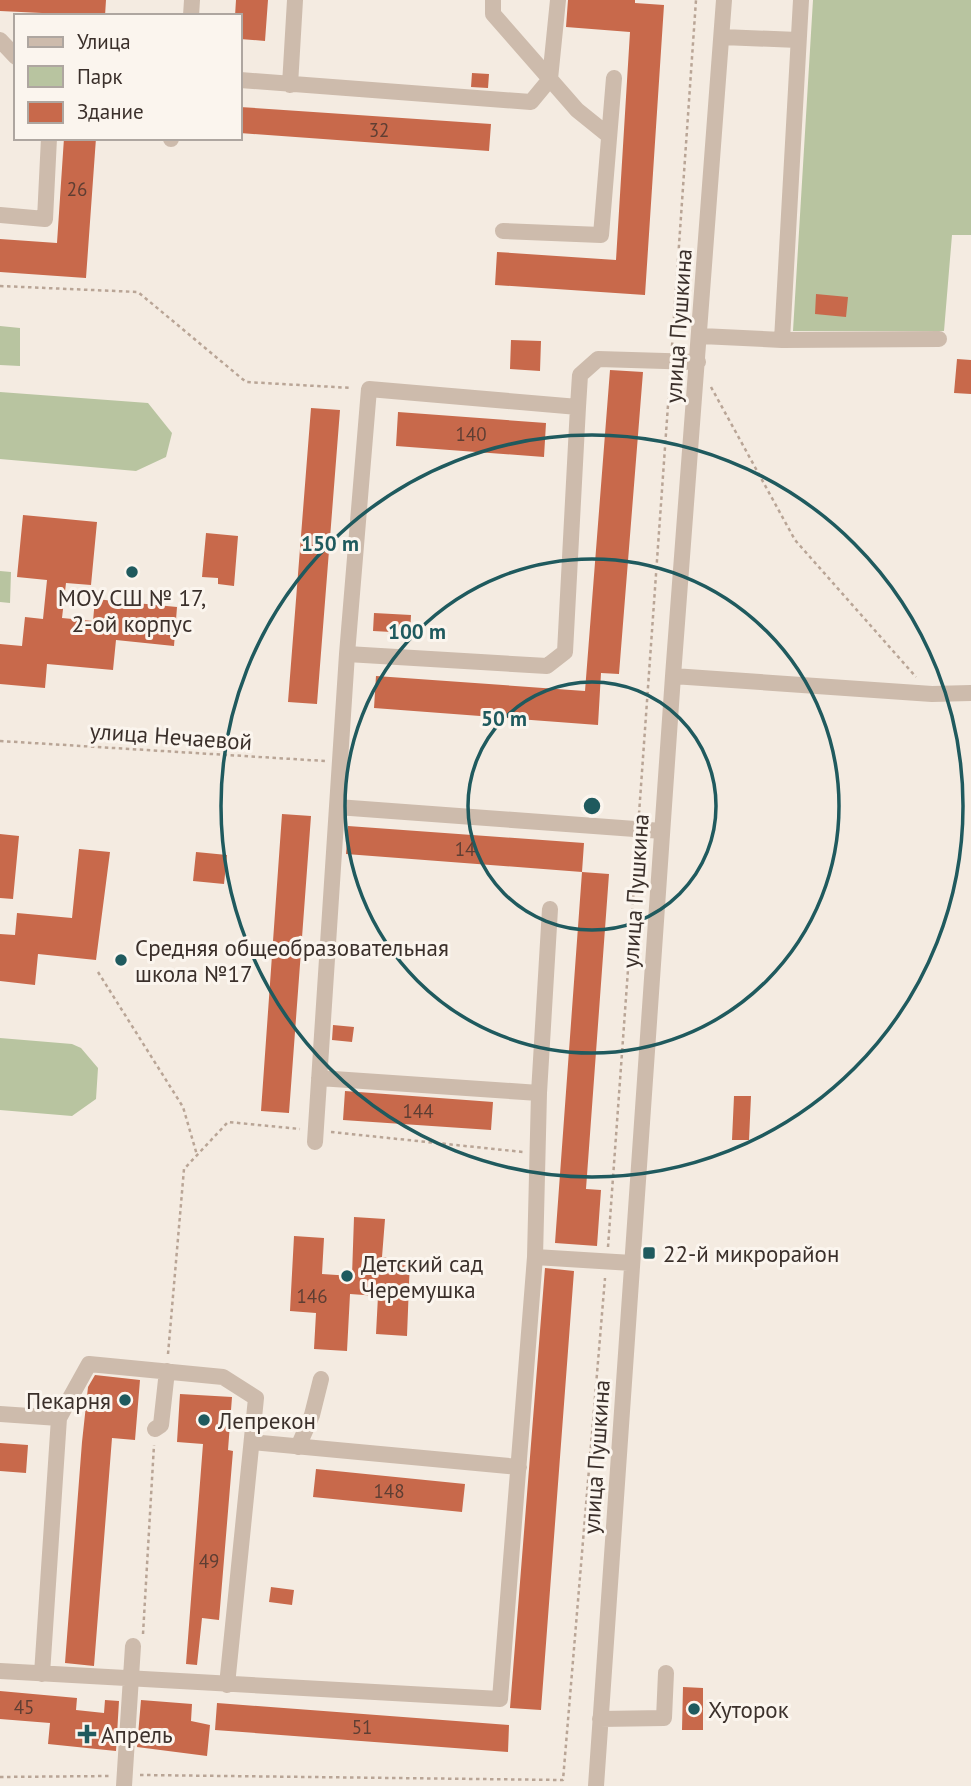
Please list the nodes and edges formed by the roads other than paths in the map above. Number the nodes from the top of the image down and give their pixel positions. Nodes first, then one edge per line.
1 (295, 0) edge
2 (494, 0) edge
3 (558, 0) edge
4 (724, 0) edge
5 (801, 0) edge
6 (722, 37) junction
7 (0, 40) edge
8 (798, 40) junction
9 (14, 55) edge
10 (614, 78) dead end
11 (550, 79) junction
12 (242, 80) edge
13 (290, 86) junction
14 (608, 135) junction
15 (49, 140) edge
16 (0, 215) edge
17 (503, 232) dead end
18 (701, 336) junction
19 (939, 339) dead end
20 (782, 340) junction
21 (698, 362) junction
22 (578, 407) junction
23 (347, 654) junction
24 (673, 676) junction
25 (971, 694) edge
26 (337, 807) junction
27 (662, 831) junction
28 (550, 909) dead end
29 (319, 1078) junction
30 (539, 1093) junction
31 (315, 1136) road end
32 (535, 1257) junction
33 (632, 1263) junction
34 (167, 1371) junction
35 (321, 1379) dead end
36 (0, 1414) edge
37 (60, 1418) junction
38 (155, 1429) road end
39 (252, 1442) junction
40 (298, 1447) junction
41 (519, 1468) junction
42 (133, 1646) road end
43 (0, 1671) edge
44 (666, 1673) dead end
45 (42, 1674) junction
46 (131, 1679) junction
47 (227, 1685) junction
48 (600, 1719) junction
49 (124, 1786) edge
50 (596, 1786) edge

1 - 13 street
2 - 11 street
3 - 11 street
4 - 6 street, улица Пушкина
5 - 8 street
6 - 8 street
6 - 18 street, улица Пушкина
7 - 9 street
8 - 20 street
10 - 14 street
11 - 13 street
11 - 14 street
12 - 13 street
14 - 17 street
15 - 16 street
18 - 20 street
18 - 21 street, улица Пушкина
19 - 20 street
21 - 22 street
21 - 24 street, улица Пушкина
22 - 23 street
22 - 23 street
23 - 26 street
24 - 25 street
24 - 27 street, улица Пушкина
26 - 27 street
26 - 29 street
27 - 33 street, улица Пушкина
28 - 30 street
29 - 30 street
29 - 31 street
30 - 32 street
32 - 33 street
32 - 41 street
33 - 48 street, улица Пушкина
34 - 37 street
34 - 38 street
34 - 39 street
35 - 40 street
36 - 37 street
37 - 45 street
39 - 40 street
39 - 47 street
40 - 41 street
41 - 47 street
42 - 46 street
43 - 45 street
44 - 48 street
45 - 46 street
46 - 47 street
46 - 49 street
48 - 50 street, улица Пушкина

